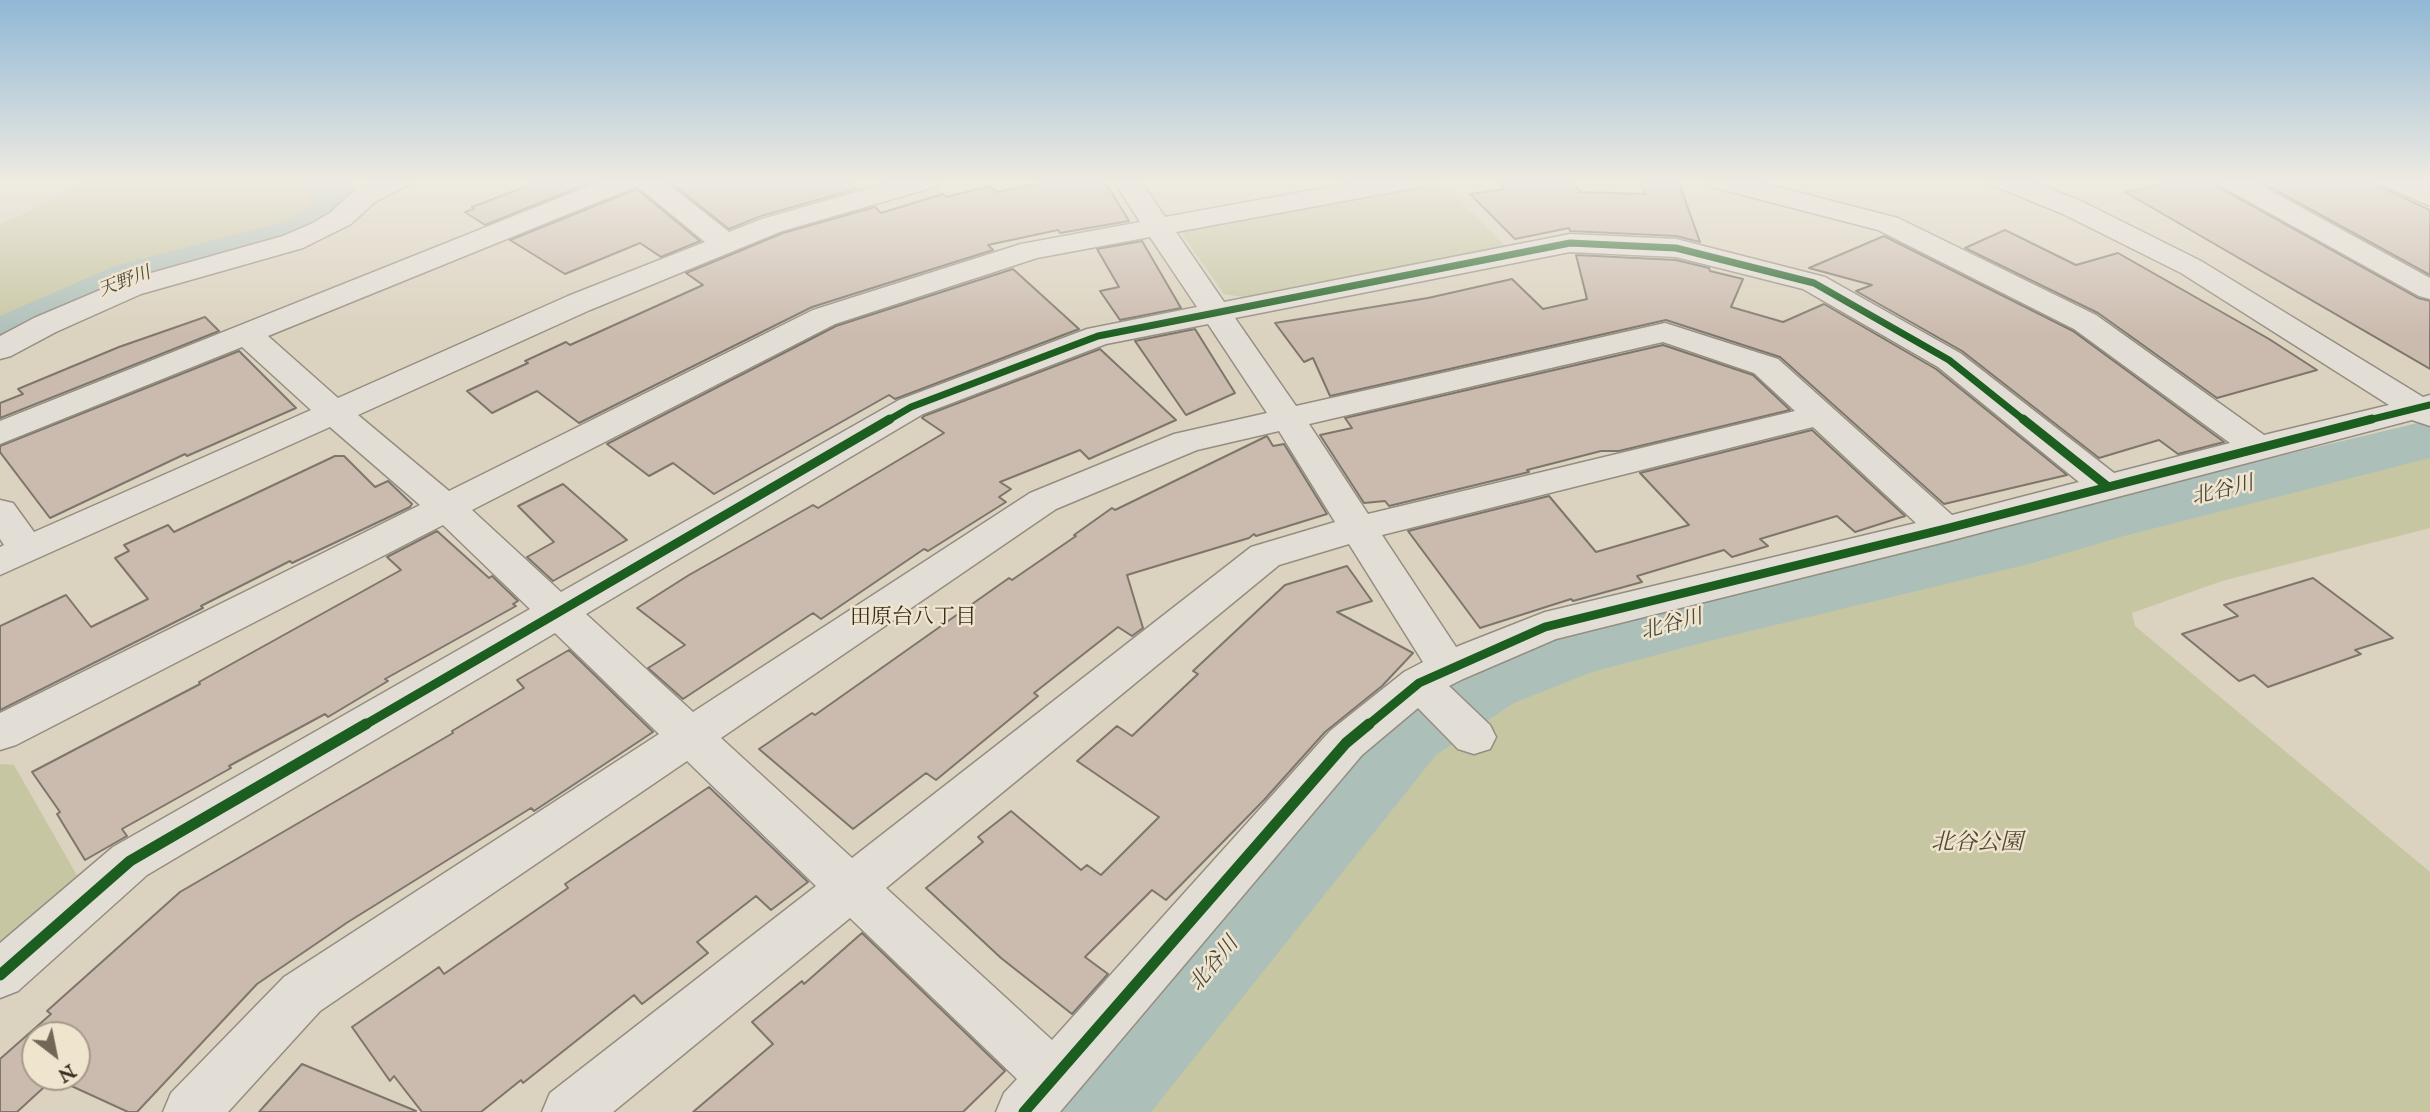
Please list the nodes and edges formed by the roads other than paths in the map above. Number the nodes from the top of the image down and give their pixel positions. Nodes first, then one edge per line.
1 (316, 232) edge
2 (498, 232) edge
3 (710, 232) edge
4 (758, 232) edge
5 (1126, 232) edge
6 (1161, 232) edge
7 (1906, 232) edge
8 (2121, 232) edge
9 (2325, 232) edge
10 (724, 243) junction
11 (2430, 290) edge
12 (1216, 313) junction
13 (246, 333) junction
14 (0, 349) edge
15 (2426, 410) edge
16 (333, 412) junction
17 (1820, 415) junction
18 (1288, 419) junction
19 (0, 433) edge
20 (2258, 447) junction
21 (2107, 486) junction
22 (446, 508) junction
23 (0, 512) edge
24 (1357, 529) junction
25 (1945, 529) junction
26 (14, 556) edge
27 (557, 614) junction
28 (1433, 681) junction
29 (0, 733) edge
30 (690, 734) junction
31 (1474, 737) dead end
32 (853, 887) junction
33 (0, 975) edge
34 (1053, 1077) junction
35 (191, 1112) edge
36 (570, 1112) edge
37 (1024, 1112) edge

1 - 14 street
2 - 13 street
3 - 10 street
4 - 10 street
5 - 22 street
6 - 12 street
7 - 20 street
8 - 15 street
9 - 11 street
10 - 16 street
12 - 18 street
12 - 21 street
12 - 27 street
13 - 16 street
13 - 19 street
15 - 20 street
16 - 22 street
16 - 26 street
17 - 18 street
17 - 24 street
17 - 25 street
18 - 24 street
18 - 30 street
20 - 21 street
21 - 25 street
22 - 27 street
22 - 29 street
23 - 26 street
24 - 28 street
24 - 32 street
25 - 28 street
27 - 30 street
27 - 33 street
28 - 31 street
28 - 34 street
30 - 32 street
30 - 35 street
32 - 34 street
32 - 36 street
34 - 37 street

